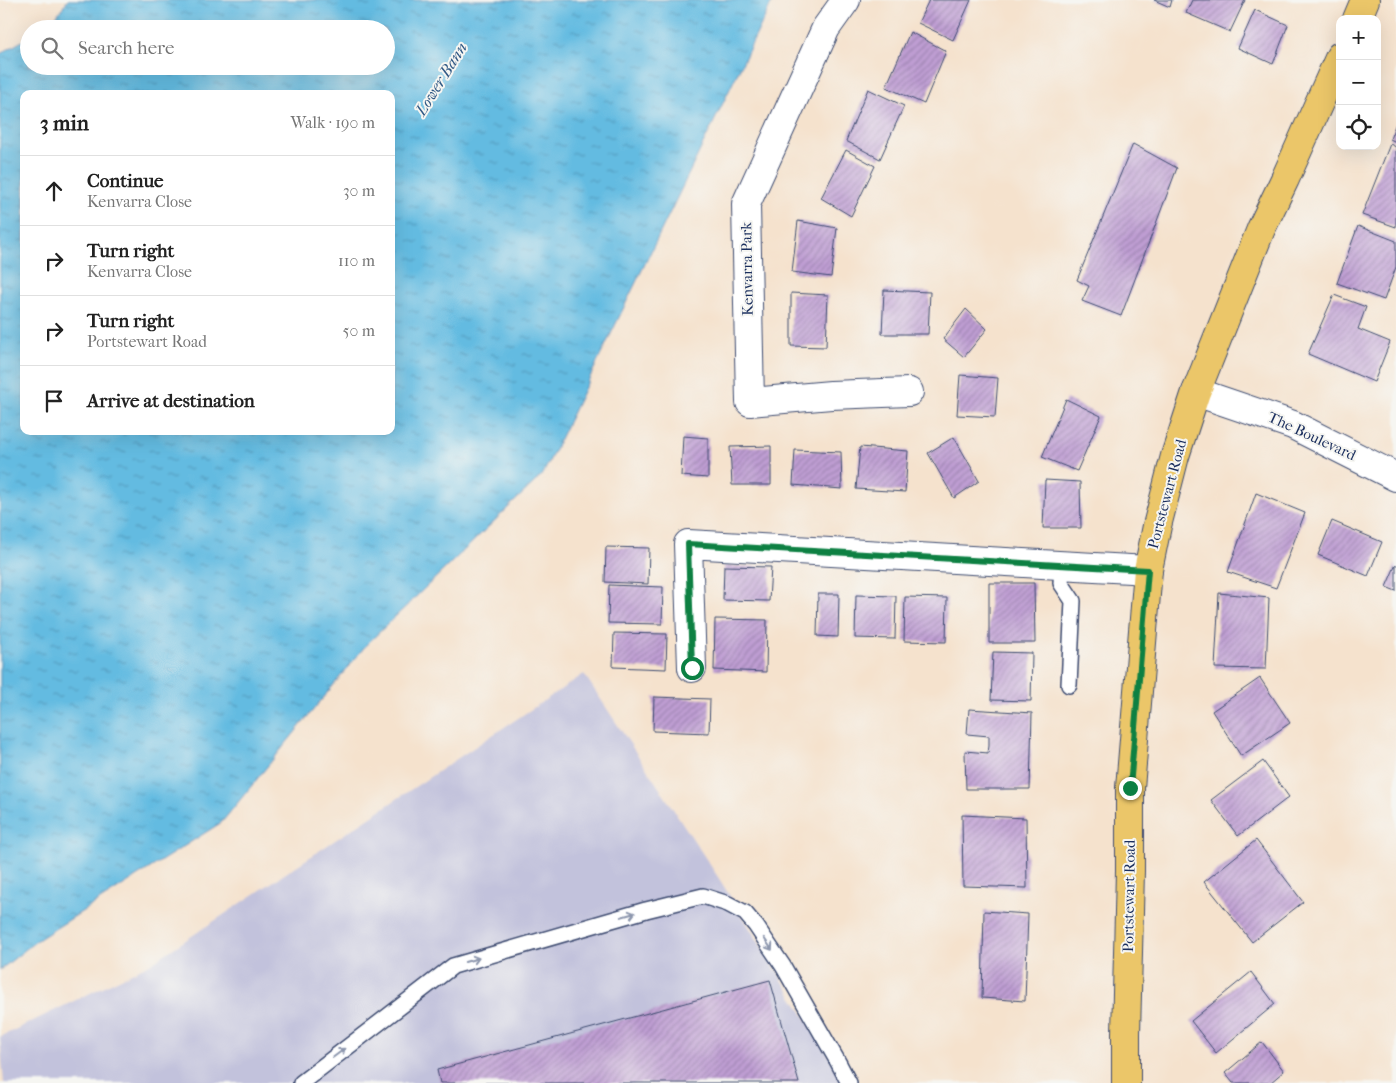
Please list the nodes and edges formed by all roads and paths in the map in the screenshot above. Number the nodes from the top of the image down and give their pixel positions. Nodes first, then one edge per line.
1 (846, 0) edge
2 (1365, 0) edge
3 (1358, 15) edge
4 (1338, 60) edge
5 (909, 392) dead end
6 (1196, 392) junction
7 (1396, 477) edge
8 (1062, 565) junction
9 (1148, 570) junction
10 (692, 668) dead end
11 (1069, 686) dead end
12 (301, 1083) edge
13 (849, 1083) edge
14 (1126, 1083) edge

1 - 5 street, Kenvarra Park
2 - 3 main road
4 - 6 main road, Portstewart Road
6 - 7 street, The Boulevard
6 - 9 main road, Portstewart Road
8 - 9 street
8 - 10 street
8 - 11 lane
9 - 14 main road, Portstewart Road
12 -> 13 lane

